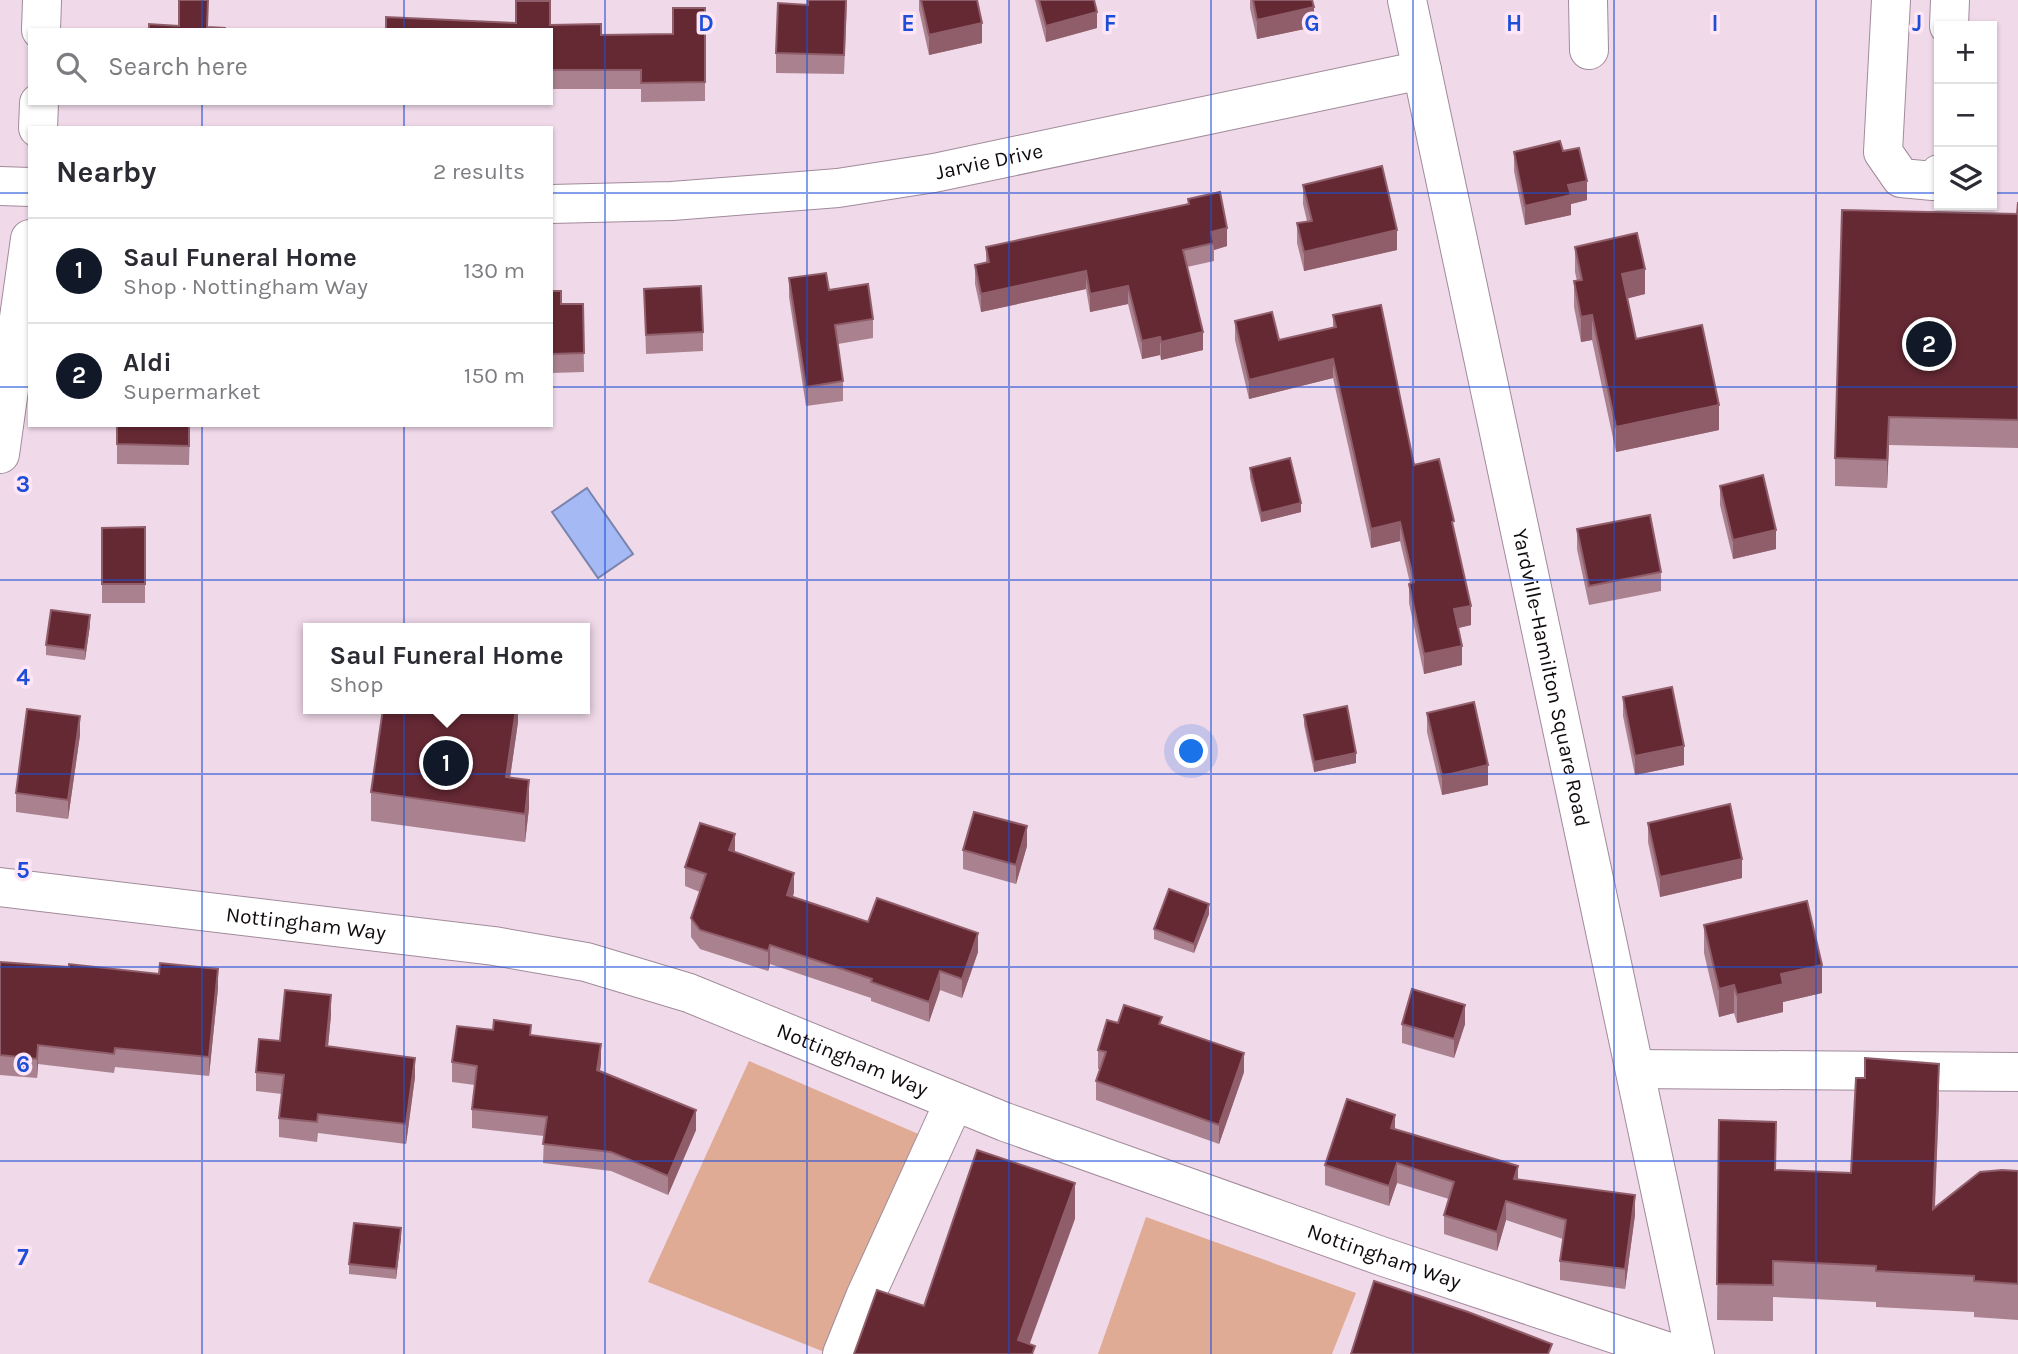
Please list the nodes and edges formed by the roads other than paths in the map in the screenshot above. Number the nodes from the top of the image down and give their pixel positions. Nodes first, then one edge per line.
1 (42, 0) edge
2 (1407, 0) edge
3 (1588, 0) edge
4 (1891, 0) edge
5 (1950, 0) edge
6 (1949, 21) edge
7 (41, 28) edge
8 (1589, 50) dead end
9 (1422, 70) junction
10 (39, 105) edge
11 (38, 126) edge
12 (1934, 180) edge
13 (0, 186) edge
14 (28, 187) edge
15 (553, 204) edge
16 (28, 253) edge
17 (0, 454) edge
18 (0, 887) edge
19 (1634, 1069) junction
20 (2018, 1072) edge
21 (954, 1102) junction
22 (842, 1354) edge
23 (1675, 1354) edge
24 (1695, 1354) edge

1 - 7 street
2 - 9 street, Yardville-Hamilton Square Road
3 - 8 street
4 - 12 street
5 - 6 street
9 - 15 street, Jarvie Drive
9 - 19 street, Yardville-Hamilton Square Road
10 - 11 street
13 - 14 street
16 - 17 street
18 - 21 street, Nottingham Way
19 - 20 street
19 - 24 street, Yardville-Hamilton Square Road
21 - 22 street
21 - 23 street, Nottingham Way

